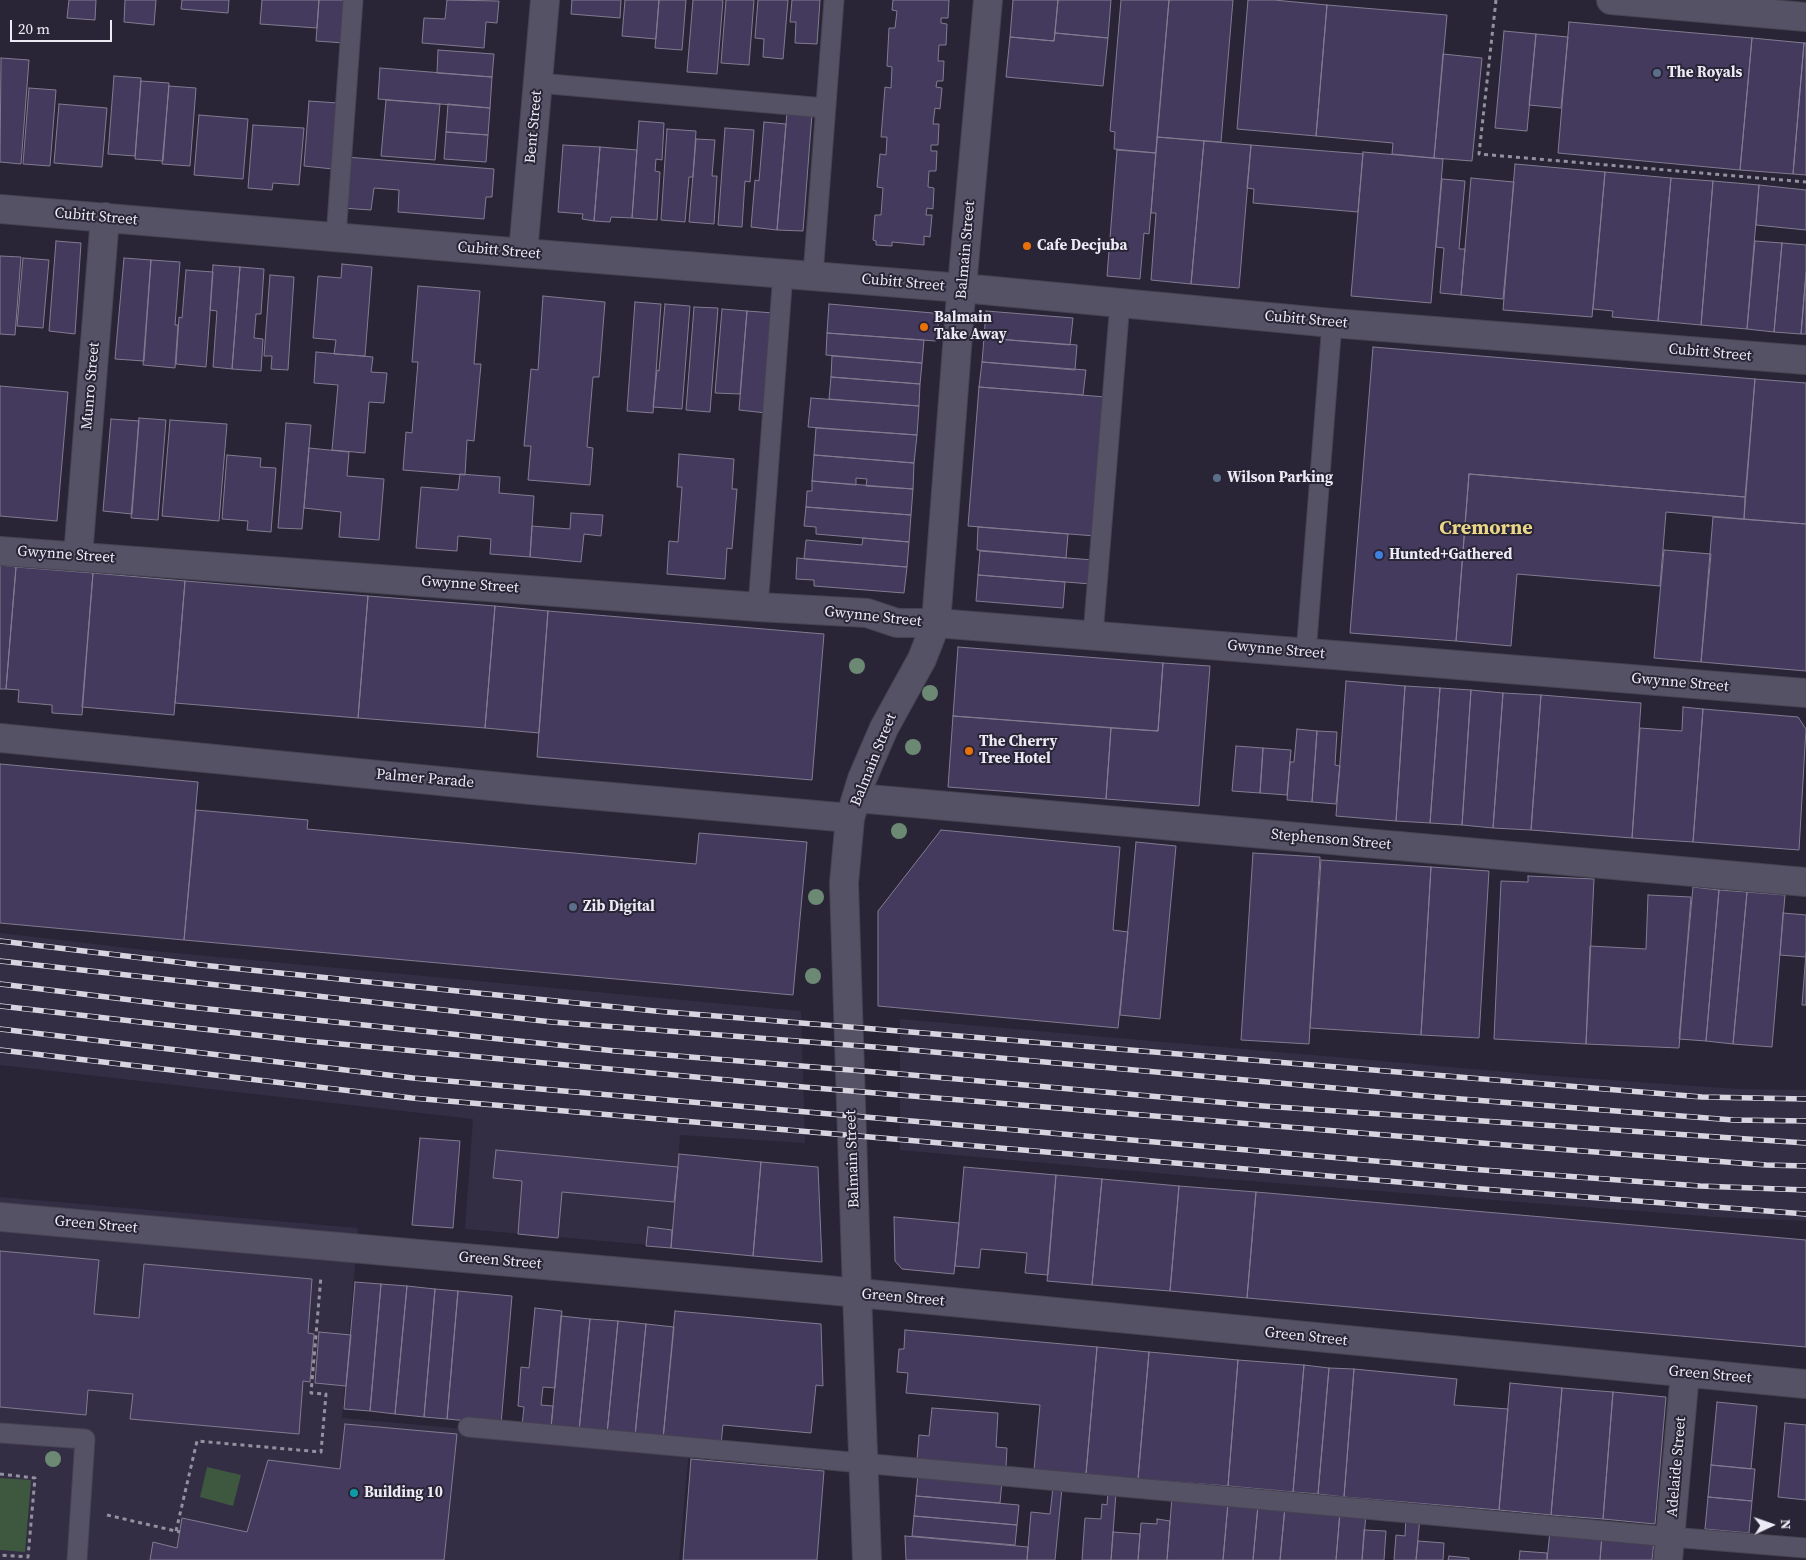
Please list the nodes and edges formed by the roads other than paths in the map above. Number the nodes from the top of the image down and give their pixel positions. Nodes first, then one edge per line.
1 (353, 0) edge
2 (545, 0) edge
3 (834, 0) edge
4 (988, 0) edge
5 (1611, 0) edge
6 (1806, 17) edge
7 (538, 83) junction
8 (825, 108) junction
9 (0, 209) edge
10 (105, 217) junction
11 (336, 237) junction
12 (524, 253) junction
13 (783, 273) junction
14 (813, 275) junction
15 (962, 288) junction
16 (1120, 302) junction
17 (1332, 323) junction
18 (1806, 360) edge
19 (0, 551) edge
20 (78, 556) junction
21 (758, 607) junction
22 (936, 623) junction
23 (1093, 636) junction
24 (1306, 653) junction
25 (1806, 693) edge
26 (0, 738) edge
27 (853, 808) junction
28 (1806, 882) edge
29 (0, 1217) edge
30 (856, 1293) junction
31 (1685, 1373) junction
32 (1806, 1384) edge
33 (468, 1427) dead end
34 (0, 1433) edge
35 (864, 1463) junction
36 (1806, 1548) edge
37 (1670, 1549) edge
38 (77, 1560) edge
39 (867, 1560) edge

1 - 11 lane
2 - 7 street, Bent Street
3 - 8 lane
4 - 15 street, Balmain Street
5 - 6 street
7 - 8 lane
7 - 12 street, Bent Street
8 - 14 lane
9 - 10 street, Cubitt Street
10 - 11 street, Cubitt Street
10 - 20 street, Munro Street
11 - 12 street, Cubitt Street
12 - 13 street, Cubitt Street
13 - 14 street, Cubitt Street
13 - 21 lane
14 - 15 street, Cubitt Street
15 - 16 street, Cubitt Street
15 - 22 street, Balmain Street
16 - 17 street, Cubitt Street
16 - 23 lane
17 - 18 street, Cubitt Street
17 - 24 lane
19 - 20 street, Gwynne Street
20 - 21 street, Gwynne Street
21 - 22 street, Gwynne Street
22 - 23 street, Gwynne Street
22 - 27 street, Balmain Street
23 - 24 street, Gwynne Street
24 - 25 street, Gwynne Street
26 - 27 street, Palmer Parade
27 - 28 street, Stephenson Street
27 - 30 street, Balmain Street
29 - 30 street, Green Street
30 - 31 street, Green Street
30 - 35 street, Balmain Street
31 - 32 street, Green Street
31 - 37 street, Adelaide Street
33 - 35 lane
34 - 38 lane
35 - 37 lane
35 - 39 street, Balmain Street
36 - 37 lane

